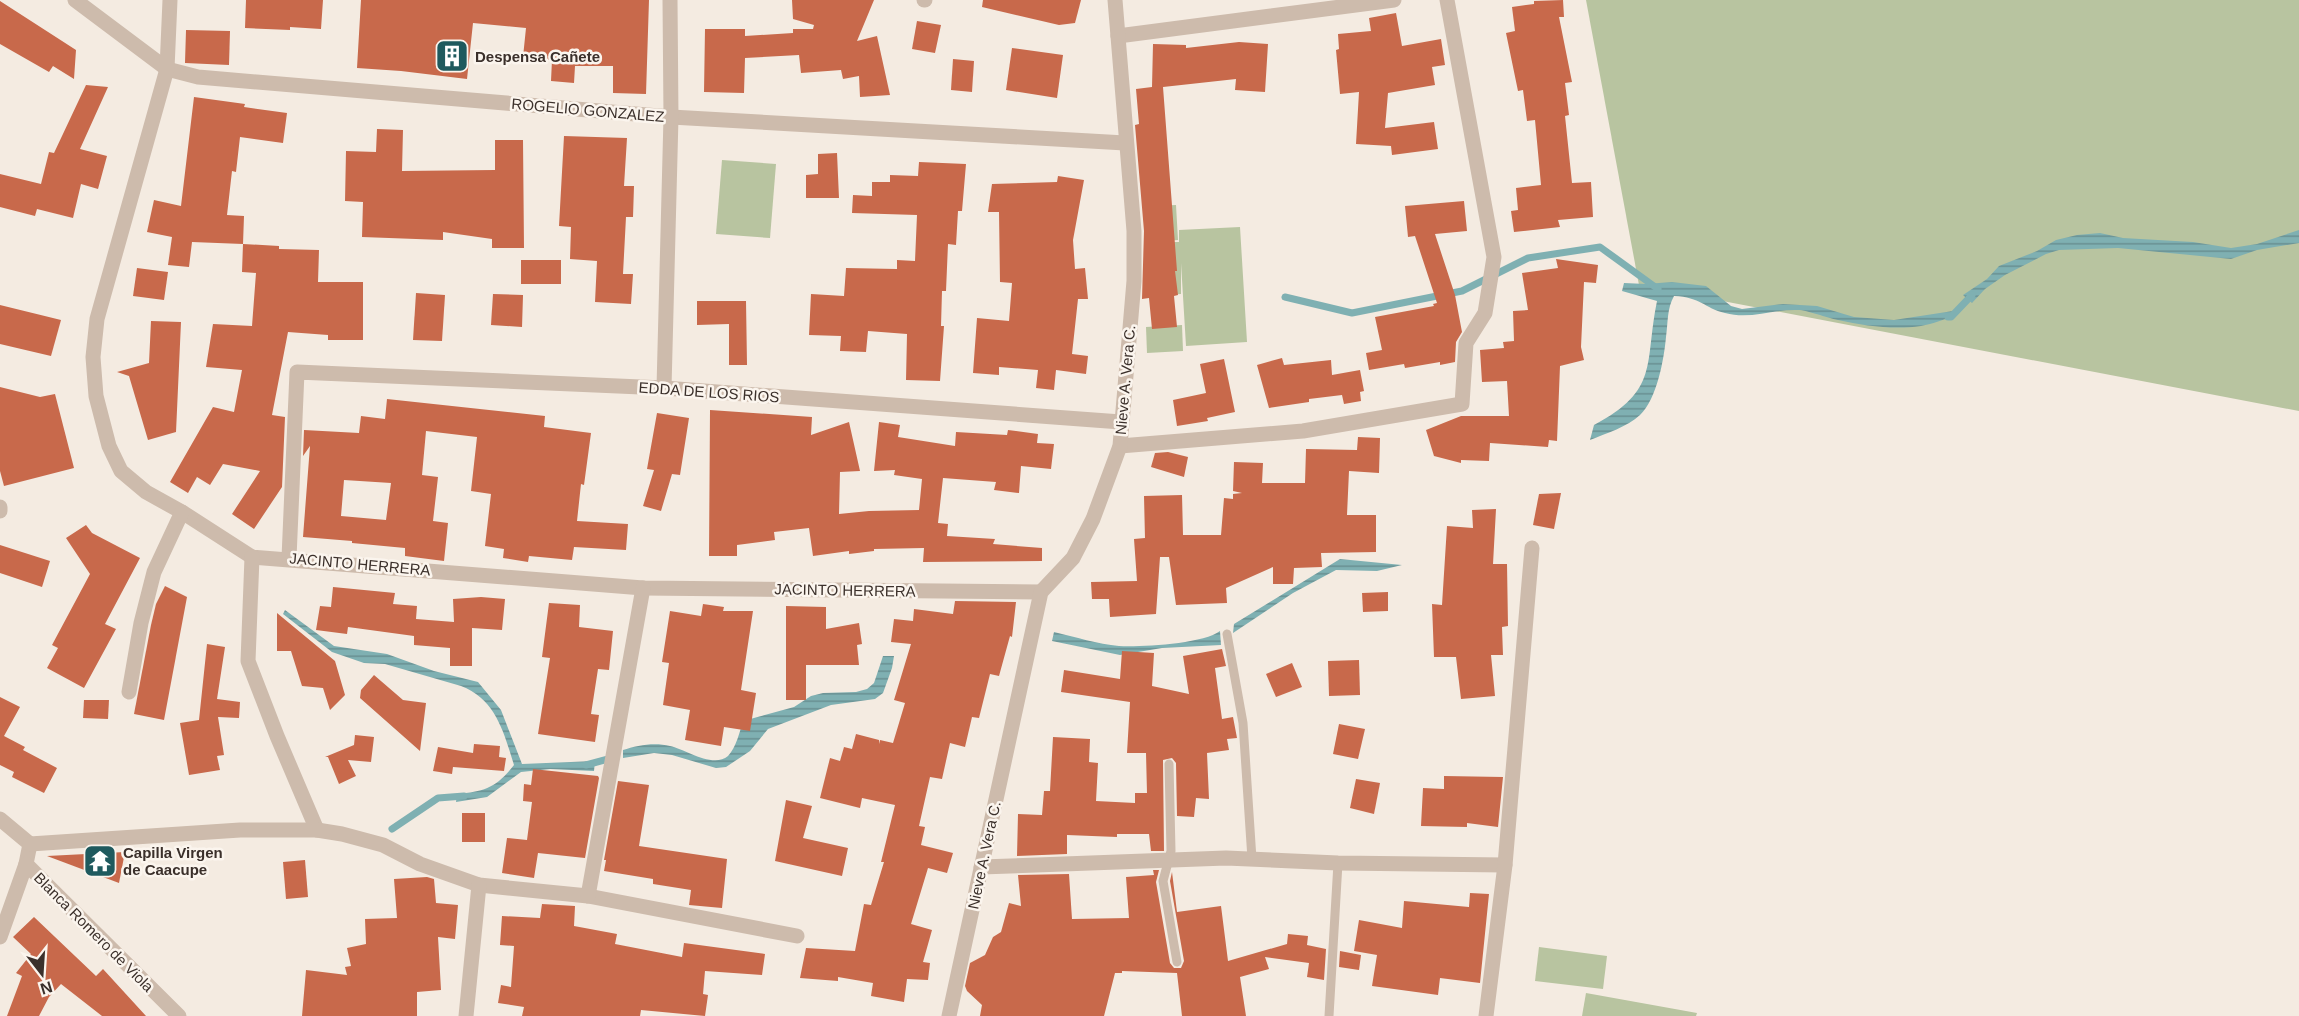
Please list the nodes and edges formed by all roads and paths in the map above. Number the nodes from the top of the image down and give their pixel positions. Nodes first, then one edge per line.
1 (75, 0) edge
2 (170, 0) edge
3 (670, 0) edge
4 (1115, 0) edge
5 (1394, 0) edge
6 (1448, 0) edge
7 (1118, 36) junction
8 (167, 69) junction
9 (671, 117) junction
10 (1125, 143) junction
11 (664, 388) junction
12 (1121, 422) junction
13 (1120, 446) junction
14 (182, 512) junction
15 (1532, 548) dead end
16 (252, 557) junction
17 (289, 558) junction
18 (643, 588) junction
19 (1041, 592) junction
20 (1227, 634) dead end
21 (129, 692) dead end
22 (1169, 764) dead end
23 (0, 819) edge
24 (317, 830) junction
25 (30, 844) junction
26 (1252, 859) junction
27 (1170, 860) junction
28 (1338, 863) junction
29 (26, 864) junction
30 (1505, 866) junction
31 (981, 867) junction
32 (478, 885) junction
33 (588, 896) junction
34 (797, 936) dead end
35 (0, 937) edge
36 (1178, 962) dead end
37 (179, 1016) edge
38 (466, 1016) edge
39 (949, 1016) edge
40 (1329, 1016) edge
41 (1486, 1016) edge

1 - 8 street, ROGELIO GONZALEZ
2 - 8 street
3 - 9 street
4 - 7 street, Nieve A. Vera C.
5 - 7 street
6 - 13 street
7 - 10 street, Nieve A. Vera C.
8 - 9 street, ROGELIO GONZALEZ
8 - 14 street
9 - 10 street, ROGELIO GONZALEZ
9 - 11 street
10 - 12 street, Nieve A. Vera C.
11 - 12 street, EDDA DE LOS RIOS
11 - 17 street, EDDA DE LOS RIOS
12 - 13 street, Nieve A. Vera C.
13 - 19 street, Nieve A. Vera C.
14 - 16 street
14 - 21 street
15 - 30 street
16 - 17 street, JACINTO HERRERA
16 - 24 street
17 - 18 street, JACINTO HERRERA
18 - 19 street, JACINTO HERRERA
18 - 33 street
19 - 31 street, Nieve A. Vera C.
20 - 26 lane
22 - 27 lane
23 - 25 street
24 - 25 street
24 - 32 street
25 - 29 street, Blanca Romero de Viola
26 - 27 street
26 - 28 street
27 - 31 street
27 - 36 lane
28 - 30 street
28 - 40 lane
29 - 35 street
29 - 37 street, Blanca Romero de Viola
30 - 41 street
31 - 39 street, Nieve A. Vera C.
32 - 33 street
32 - 38 street
33 - 34 street

